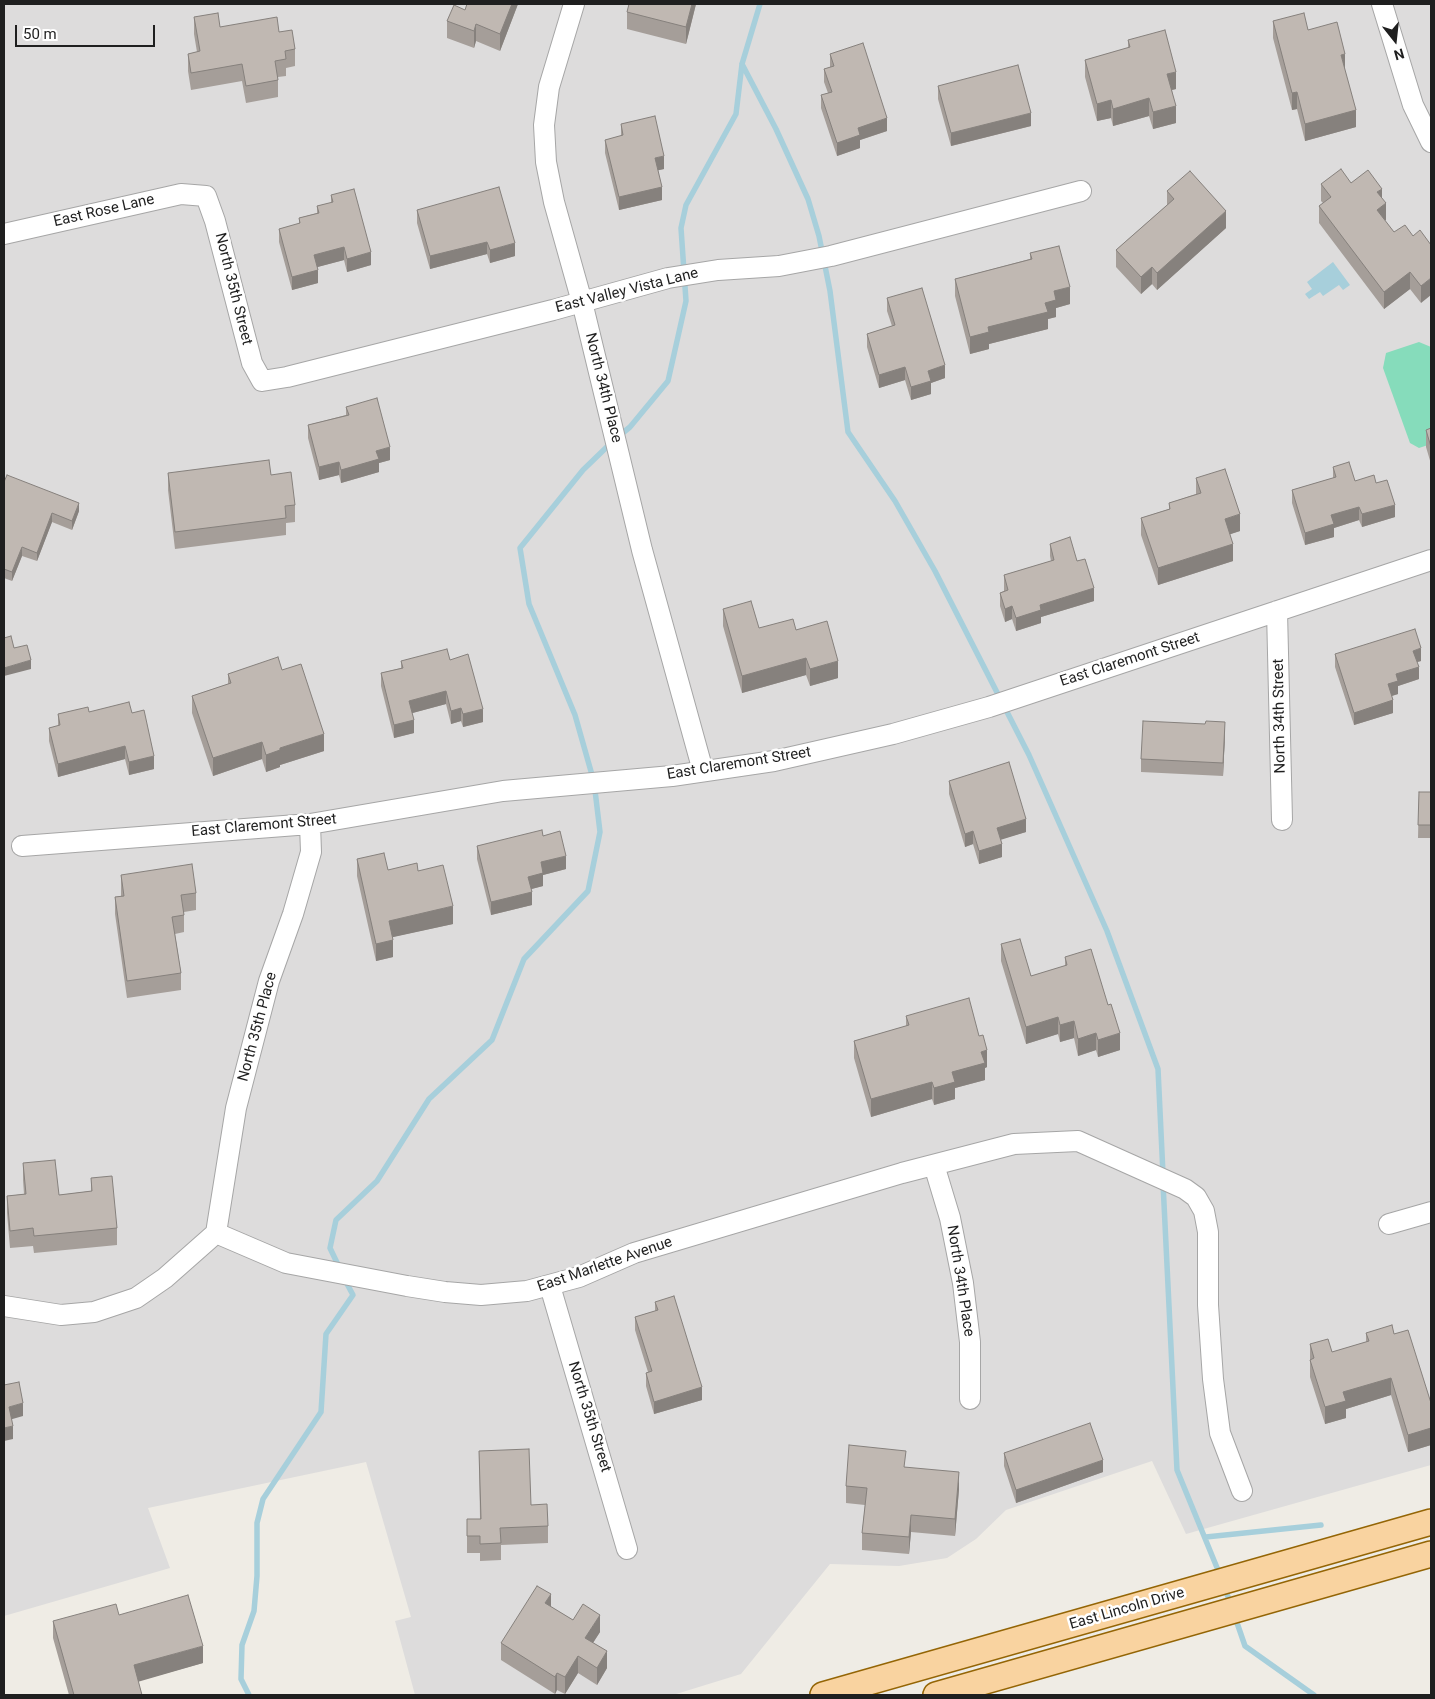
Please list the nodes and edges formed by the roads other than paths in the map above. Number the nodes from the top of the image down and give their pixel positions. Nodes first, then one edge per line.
1 (574, 4) edge
2 (1382, 4) edge
3 (1431, 142) edge
4 (1081, 191) dead end
5 (206, 196) joint
6 (4, 234) edge
7 (582, 302) junction
8 (262, 381) joint
9 (1431, 560) edge
10 (1277, 611) junction
11 (703, 771) junction
12 (1282, 820) dead end
13 (310, 824) junction
14 (22, 846) dead end
15 (934, 1165) junction
16 (1431, 1212) edge
17 (1389, 1224) dead end
18 (216, 1233) junction
19 (550, 1286) junction
20 (4, 1306) edge
21 (970, 1399) dead end
22 (1242, 1491) dead end
23 (1431, 1522) edge
24 (627, 1550) dead end
25 (1431, 1554) edge
26 (1274, 1567) junction
27 (1281, 1596) junction
28 (823, 1695) edge
29 (936, 1695) edge

1 - 7 street, North 34th Place
2 - 3 street
4 - 7 street, East Valley Vista Lane
5 - 6 street, East Rose Lane
5 - 8 street, North 35th Street
7 - 8 street, East Valley Vista Lane
7 - 11 street, North 34th Place
9 - 10 street, East Claremont Street
10 - 11 street, East Claremont Street
10 - 12 street, North 34th Street
11 - 13 street, East Claremont Street
13 - 14 street, East Claremont Street
13 - 18 street, North 35th Place
15 - 19 street, East Marlette Avenue
15 - 21 street, North 34th Place
15 - 22 street, East Marlette Avenue
16 - 17 street
18 - 19 street, East Marlette Avenue
18 - 20 street
19 - 24 street, North 35th Street
23 - 26 main road, East Lincoln Drive
25 - 27 main road, East Lincoln Drive
26 - 27 main road
26 - 28 main road, East Lincoln Drive
27 - 29 main road, East Lincoln Drive

